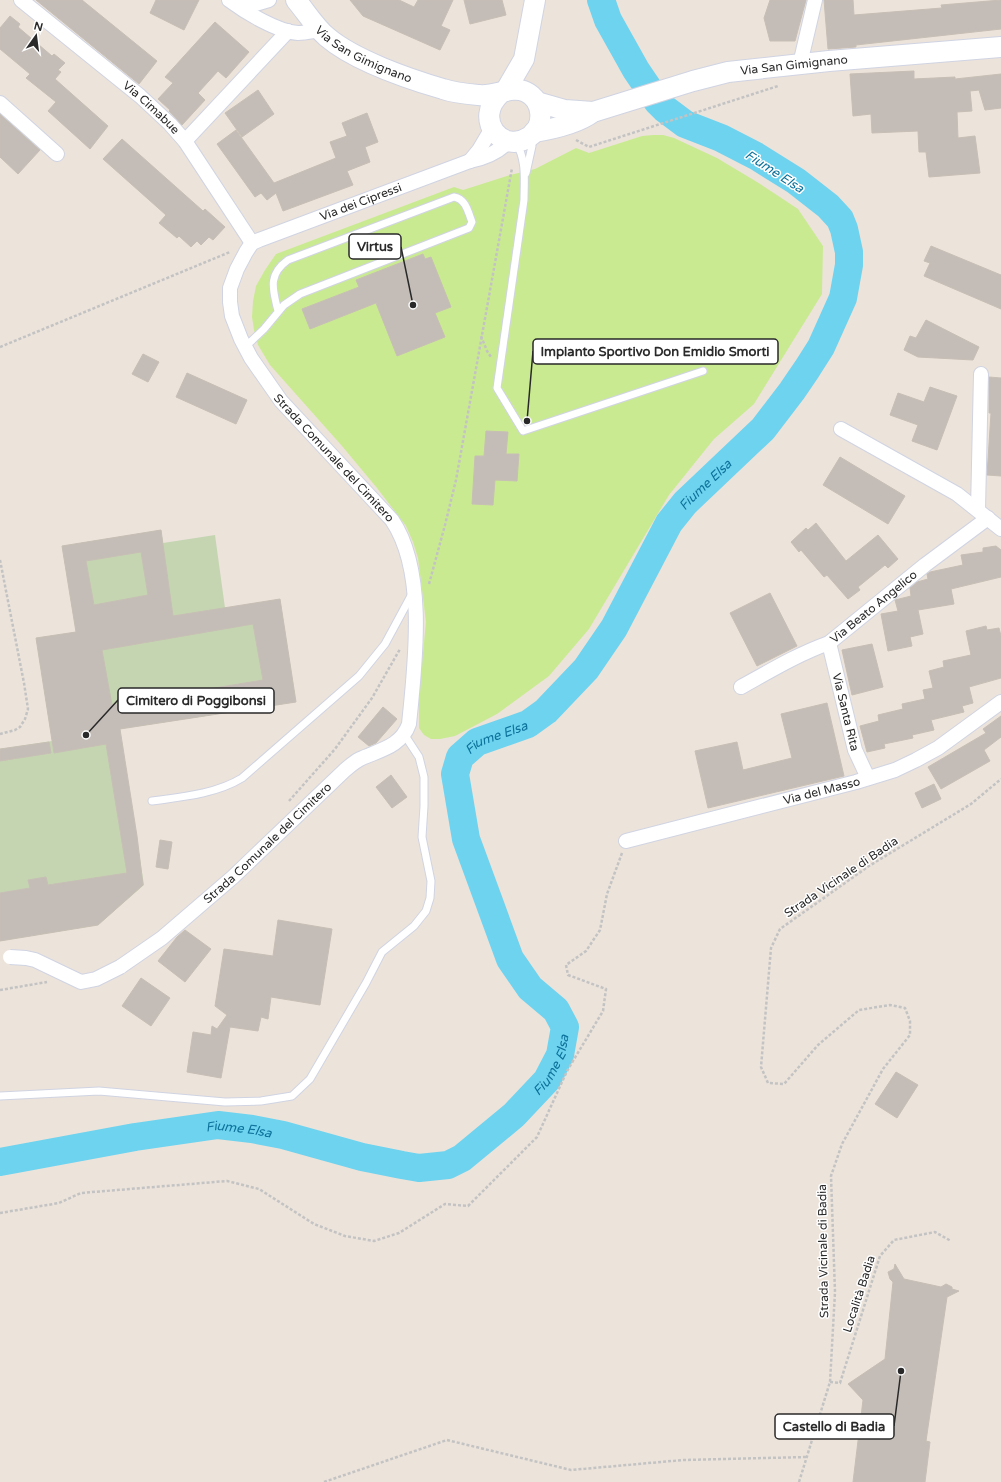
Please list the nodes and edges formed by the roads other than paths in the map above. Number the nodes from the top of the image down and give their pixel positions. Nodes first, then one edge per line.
1 (20, 0) edge
2 (229, 0) edge
3 (269, 0) edge
4 (296, 0) edge
5 (535, 0) edge
6 (815, 0) edge
7 (320, 30) junction
8 (288, 31) junction
9 (1001, 47) edge
10 (524, 59) junction
11 (800, 64) junction
12 (444, 90) junction
13 (503, 92) junction
14 (535, 99) junction
15 (0, 103) edge
16 (593, 112) junction
17 (491, 126) junction
18 (522, 138) junction
19 (185, 141) junction
20 (57, 154) dead end
21 (470, 161) junction
22 (525, 178) junction
23 (252, 243) junction
24 (278, 311) junction
25 (245, 347) junction
26 (703, 371) dead end
27 (981, 374) dead end
28 (841, 429) dead end
29 (983, 514) junction
30 (1001, 529) edge
31 (420, 590) junction
32 (829, 644) junction
33 (741, 687) dead end
34 (1001, 702) edge
35 (404, 734) junction
36 (868, 778) junction
37 (152, 802) dead end
38 (626, 841) road end
39 (5, 957) edge
40 (0, 1096) edge

1 - 19 street, Via Cimabue
2 - 3 street
2 - 8 street
4 - 7 main road, Via San Gimignano
5 - 10 main road
6 - 11 street
7 - 8 street
7 - 12 main road, Via San Gimignano
8 - 19 street
9 - 11 main road, Via San Gimignano
10 - 13 main road
10 - 14 main road
11 - 16 main road, Via San Gimignano
12 - 13 main road, Via San Gimignano
12 - 17 main road, Via San Gimignano
13 - 14 main road, Via San Gimignano
13 - 17 main road
14 - 16 main road, Via San Gimignano
14 - 18 main road
15 - 20 street
16 - 18 main road, Via San Gimignano
17 - 18 main road, Via San Gimignano
17 - 21 street
18 - 21 street, Via dei Cipressi
18 - 22 lane
18 - 22 lane
19 - 23 street, Via Cimabue
21 - 23 street, Via dei Cipressi
22 - 26 lane
23 - 25 street, Strada Comunale del Cimitero
24 - 24 lane
24 - 25 lane
25 - 31 street, Strada Comunale del Cimitero
27 - 29 street
28 - 29 street
29 - 30 street
29 - 32 street, Via Beato Angelico
31 - 35 street, Strada Comunale del Cimitero
31 - 37 lane
32 - 33 street, Via Beato Angelico
32 - 36 street, Via Santa Rita
34 - 36 street, Via del Masso
35 - 39 street, Strada Comunale del Cimitero, bridge
35 - 40 lane
36 - 38 street, Via del Masso

